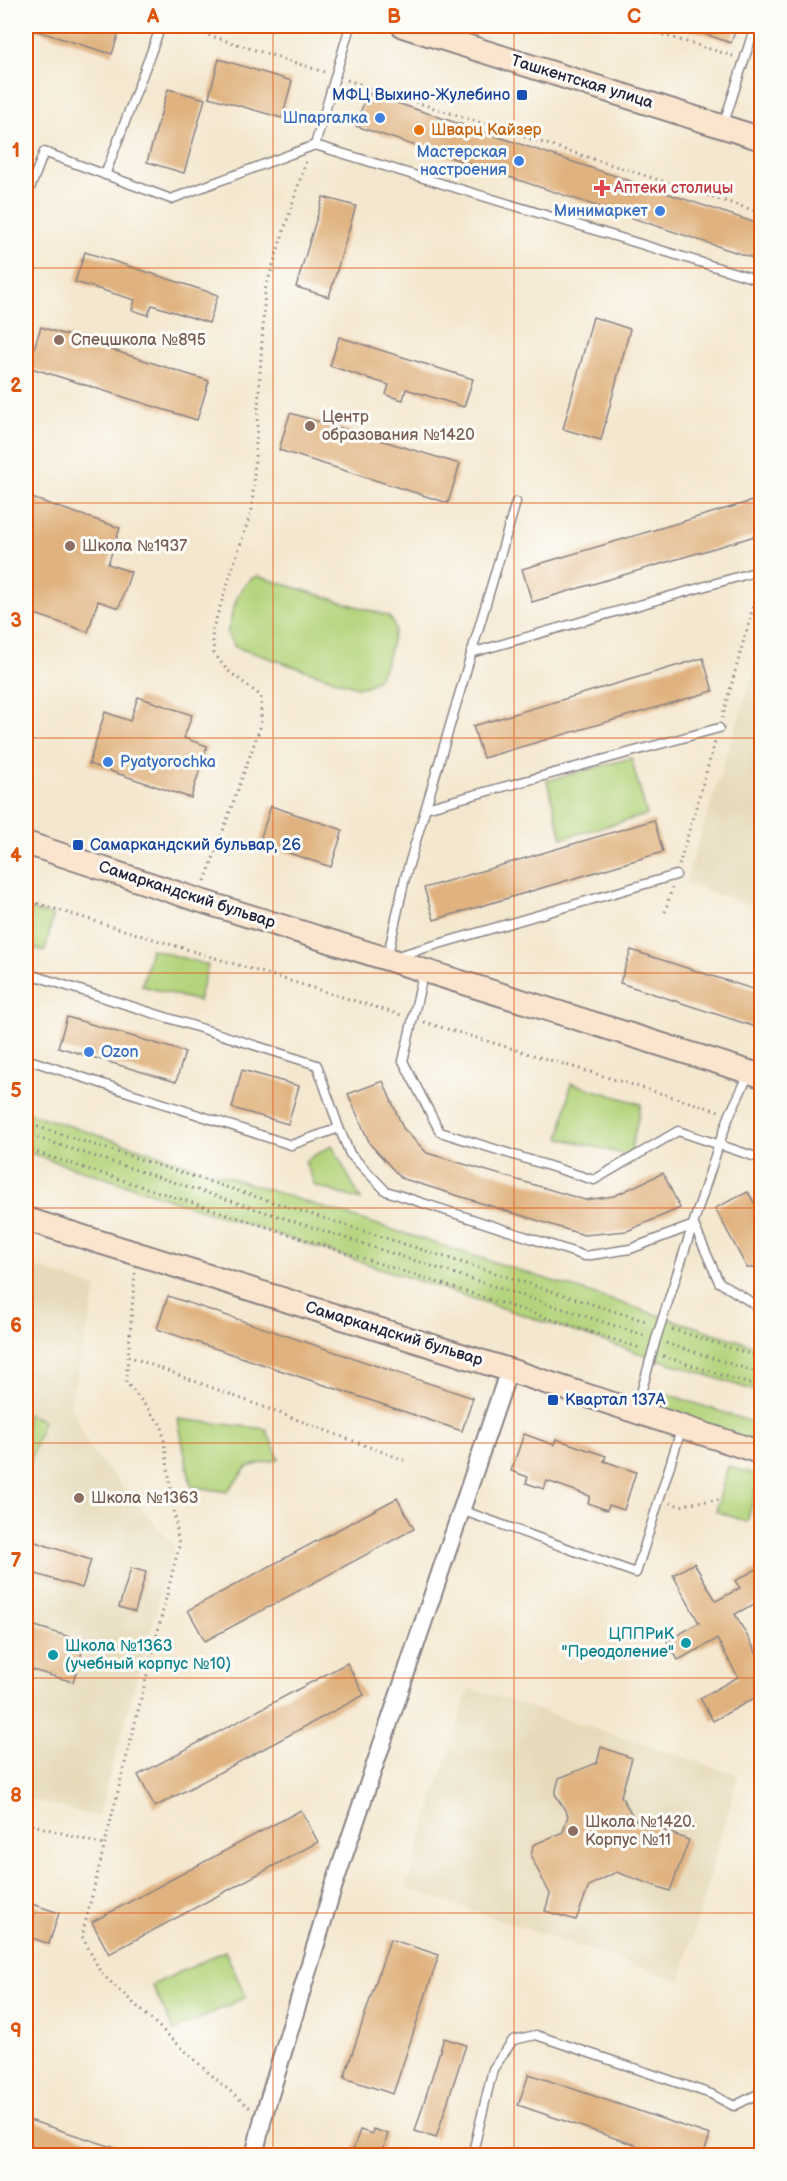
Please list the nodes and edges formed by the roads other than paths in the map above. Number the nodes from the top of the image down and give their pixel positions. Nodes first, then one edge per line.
1 (161, 26) edge
2 (350, 26) edge
3 (402, 26) edge
4 (755, 26) edge
5 (723, 127) junction
6 (762, 139) edge
7 (315, 145) junction
8 (105, 175) junction
9 (26, 199) edge
10 (762, 281) edge
11 (516, 502) dead end
12 (762, 570) edge
13 (471, 653) junction
14 (719, 728) road end
15 (426, 808) junction
16 (26, 843) edge
17 (676, 875) road end
18 (387, 959) junction
19 (424, 970) junction
20 (26, 973) edge
21 (26, 1059) edge
22 (755, 1074) edge
23 (339, 1128) junction
24 (719, 1144) junction
25 (762, 1159) edge
26 (26, 1219) edge
27 (694, 1225) junction
28 (762, 1309) edge
29 (509, 1370) junction
30 (636, 1412) junction
31 (682, 1427) junction
32 (762, 1453) edge
33 (461, 1510) junction
34 (762, 2092) edge
35 (254, 2156) edge
36 (472, 2156) edge

1 - 8 lane
2 - 7 lane
3 - 5 street, Ташкентская улица
4 - 5 lane
5 - 6 street, Ташкентская улица
7 - 8 lane
7 - 10 lane
8 - 9 lane
11 - 13 lane
12 - 13 lane
13 - 15 lane
14 - 15 lane
15 - 18 lane
16 - 18 street, Самаркандский бульвар
17 - 18 lane
18 - 19 street, Самаркандский бульвар
19 - 22 street, Самаркандский бульвар
19 - 24 lane
20 - 23 lane
21 - 23 lane
22 - 24 lane
23 - 27 lane
24 - 25 lane
24 - 27 lane
26 - 29 street, Самаркандский бульвар
27 - 28 lane
27 - 30 lane
29 - 30 street, Самаркандский бульвар
29 - 33 street
30 - 31 street, Самаркандский бульвар
31 - 32 street, Самаркандский бульвар
31 - 33 lane
33 - 35 street
34 - 36 lane

